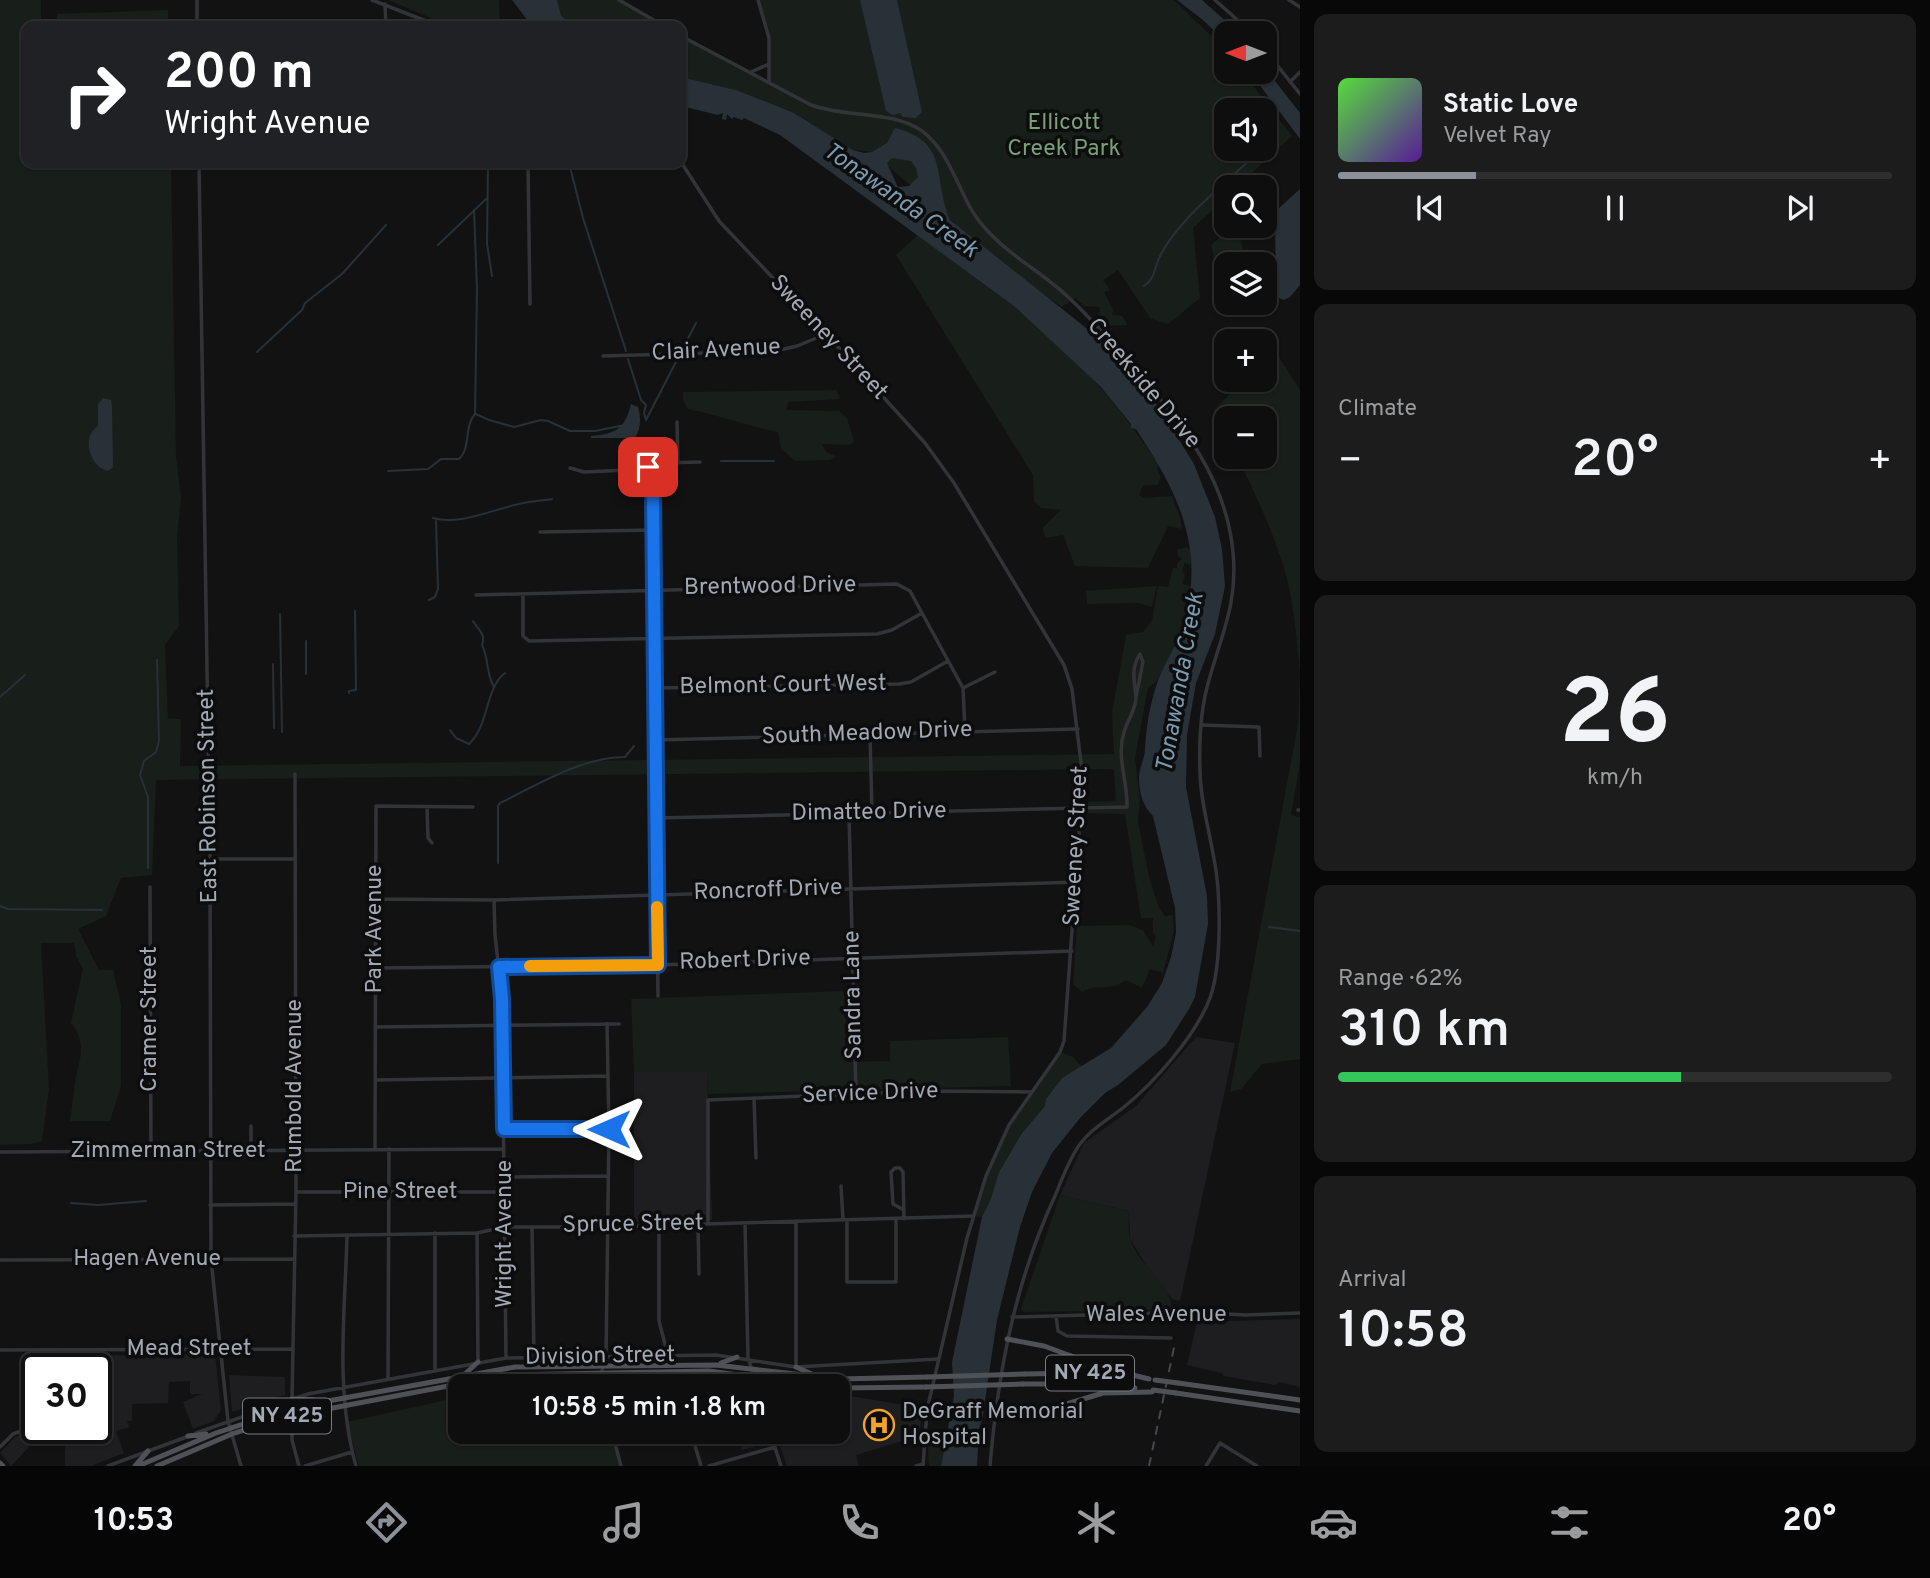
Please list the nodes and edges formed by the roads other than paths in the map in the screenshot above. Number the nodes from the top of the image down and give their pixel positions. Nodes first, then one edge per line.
1 (197, 0) edge
2 (372, 0) edge
3 (619, 0) edge
4 (758, 0) edge
5 (1215, 0) edge
6 (1289, 0) edge
7 (385, 4) junction
8 (1300, 6) edge
9 (197, 21) edge
10 (386, 21) edge
11 (427, 21) edge
12 (655, 21) edge
13 (1239, 21) edge
14 (686, 39) edge
15 (769, 64) junction
16 (1278, 67) edge
17 (751, 72) junction
18 (1300, 72) edge
19 (769, 82) junction
20 (1290, 82) junction
21 (1300, 94) edge
22 (199, 168) edge
23 (528, 168) edge
24 (685, 168) edge
25 (530, 304) dead end
26 (826, 334) junction
27 (603, 356) dead end
28 (677, 422) dead end
29 (678, 462) junction
30 (700, 462) dead end
31 (648, 467) junction
32 (570, 468) dead end
33 (653, 530) junction
34 (540, 532) dead end
35 (653, 589) junction
36 (523, 594) junction
37 (476, 595) dead end
38 (922, 613) junction
39 (655, 640) junction
40 (948, 661) junction
41 (995, 671) dead end
42 (655, 688) junction
43 (963, 688) junction
44 (1136, 697) junction
45 (1202, 725) junction
46 (1078, 729) junction
47 (965, 731) junction
48 (870, 734) junction
49 (655, 740) junction
50 (1260, 756) dead end
51 (295, 774) dead end
52 (427, 807) junction
53 (473, 807) dead end
54 (1082, 808) junction
55 (872, 813) junction
56 (849, 814) junction
57 (656, 818) junction
58 (432, 843) dead end
59 (210, 859) junction
60 (295, 859) junction
61 (1077, 882) junction
62 (150, 887) dead end
63 (852, 888) junction
64 (657, 894) junction
65 (376, 900) junction
66 (495, 900) junction
67 (1072, 951) junction
68 (854, 957) junction
69 (658, 965) junction
70 (499, 967) junction
71 (375, 968) junction
72 (658, 996) dead end
73 (607, 1024) junction
74 (619, 1024) dead end
75 (375, 1027) junction
76 (502, 1027) junction
77 (608, 1076) junction
78 (504, 1078) junction
79 (375, 1080) junction
80 (1031, 1092) junction
81 (856, 1093) junction
82 (754, 1098) junction
83 (251, 1126) dead end
84 (504, 1129) junction
85 (609, 1129) junction
86 (374, 1149) junction
87 (389, 1149) junction
88 (504, 1149) junction
89 (296, 1150) junction
90 (211, 1151) junction
91 (251, 1151) junction
92 (0, 1152) edge
93 (151, 1152) junction
94 (756, 1158) dead end
95 (607, 1176) junction
96 (504, 1177) junction
97 (841, 1186) dead end
98 (296, 1192) junction
99 (389, 1192) junction
100 (503, 1192) junction
101 (211, 1205) junction
102 (295, 1205) junction
103 (904, 1210) junction
104 (973, 1216) junction
105 (896, 1219) junction
106 (904, 1219) junction
107 (845, 1220) junction
108 (796, 1222) junction
109 (745, 1223) junction
110 (698, 1224) junction
111 (708, 1224) junction
112 (659, 1225) junction
113 (504, 1227) junction
114 (532, 1227) junction
115 (607, 1227) junction
116 (435, 1233) junction
117 (477, 1233) junction
118 (389, 1234) junction
119 (294, 1236) junction
120 (346, 1236) junction
121 (211, 1259) junction
122 (294, 1259) junction
123 (0, 1260) edge
124 (699, 1274) dead end
125 (1300, 1313) edge
126 (1056, 1316) junction
127 (1012, 1317) junction
128 (1171, 1338) dead end
129 (1007, 1339) junction
130 (220, 1349) junction
131 (293, 1349) junction
132 (0, 1350) edge
133 (668, 1356) junction
134 (534, 1357) junction
135 (553, 1357) junction
136 (606, 1357) junction
137 (737, 1357) junction
138 (506, 1358) junction
139 (748, 1358) junction
140 (939, 1359) junction
141 (478, 1362) junction
142 (716, 1364) junction
143 (576, 1366) junction
144 (603, 1366) junction
145 (796, 1367) junction
146 (750, 1368) junction
147 (435, 1371) junction
148 (601, 1373) junction
149 (464, 1374) edge
150 (470, 1374) edge
151 (735, 1374) edge
152 (752, 1374) edge
153 (792, 1374) edge
154 (811, 1374) edge
155 (448, 1378) edge
156 (850, 1378) edge
157 (388, 1379) junction
158 (1152, 1380) junction
159 (343, 1388) junction
160 (850, 1388) edge
161 (1153, 1391) junction
162 (343, 1398) junction
163 (292, 1399) junction
164 (324, 1401) junction
165 (1300, 1401) edge
166 (344, 1405) junction
167 (1300, 1410) edge
168 (994, 1413) junction
169 (292, 1424) dead end
170 (230, 1428) junction
171 (21, 1430) edge
172 (216, 1433) junction
173 (188, 1436) junction
174 (615, 1444) edge
175 (695, 1444) edge
176 (774, 1444) edge
177 (0, 1447) edge
178 (775, 1447) junction
179 (148, 1451) junction
180 (352, 1452) junction
181 (923, 1465) edge
182 (108, 1466) edge
183 (137, 1466) edge
184 (157, 1466) edge
185 (241, 1466) edge
186 (299, 1466) edge
187 (305, 1466) edge
188 (356, 1466) edge
189 (621, 1466) edge
190 (701, 1466) edge
191 (709, 1466) edge
192 (781, 1466) edge
193 (916, 1466) edge
194 (990, 1466) edge
195 (1206, 1466) edge
196 (1257, 1466) edge

1 - 9 street
2 - 7 street
3 - 12 street
4 - 15 street
5 - 13 street
6 - 8 street
7 - 10 street
7 - 11 street
14 - 17 street, Creekside Drive
15 - 17 street
15 - 19 street
16 - 20 street
17 - 19 street, Creekside Drive
18 - 20 street
19 - 45 street, Creekside Drive
20 - 21 street
22 - 59 street, East Robinson Street
23 - 25 street
24 - 26 street, Sweeney Street
26 - 27 street, Clair Avenue
26 - 46 street, Sweeney Street
28 - 29 street
29 - 30 street
29 - 31 street
31 - 32 street
31 - 33 street
33 - 34 street
33 - 35 street
35 - 36 street, Brentwood Drive
35 - 38 street, Brentwood Drive
35 - 39 street
36 - 37 street, Brentwood Drive
36 - 39 street
38 - 39 street
38 - 40 street, Brentwood Drive
39 - 42 street
40 - 42 street, Belmont Court West
40 - 43 street, Brentwood Drive
41 - 43 street
42 - 49 street
43 - 47 street, Brentwood Drive
44 - 44 street
44 - 54 street, Dimatteo Drive
45 - 50 street
45 - 127 street, Creekside Drive
46 - 47 street, South Meadow Drive
46 - 54 street, Sweeney Street
47 - 48 street, South Meadow Drive
48 - 49 street, South Meadow Drive
48 - 55 street
49 - 57 street
51 - 60 street, Rumbold Avenue
52 - 53 street, Park Avenue
52 - 58 street
52 - 65 street, Park Avenue
54 - 55 street, Dimatteo Drive
54 - 61 street, Sweeney Street
55 - 56 street, Dimatteo Drive
56 - 57 street, Dimatteo Drive
56 - 63 street, Sandra Lane
57 - 64 street
59 - 60 street
59 - 90 street, East Robinson Street
60 - 89 street, Rumbold Avenue
61 - 63 street, Roncroff Drive
61 - 67 street, Sweeney Street
62 - 93 street, Cramer Street
63 - 64 street, Roncroff Drive
63 - 68 street, Sandra Lane
64 - 66 street, Roncroff Drive
64 - 69 street
65 - 66 street, Roncroff Drive
65 - 71 street, Park Avenue
66 - 70 street, Wright Avenue
67 - 68 street, Robert Drive
67 - 80 street, Sweeney Street
68 - 69 street, Robert Drive
68 - 81 street, Sandra Lane
69 - 70 street, Robert Drive
69 - 72 street
70 - 71 street, Robert Drive
70 - 76 street, Wright Avenue
71 - 75 street, Park Avenue
73 - 74 street
73 - 76 street
73 - 77 street
75 - 76 street
75 - 79 street, Park Avenue
76 - 78 street, Wright Avenue
77 - 78 street
77 - 85 street
78 - 79 street
78 - 84 street, Wright Avenue
79 - 86 street, Park Avenue
80 - 81 street, Service Drive
80 - 104 street, Sweeney Street
81 - 82 street, Service Drive
82 - 94 street
82 - 111 street, Service Drive
83 - 91 street
84 - 85 street
84 - 88 street, Wright Avenue
85 - 95 street
86 - 87 street, Zimmerman Street
86 - 89 street, Zimmerman Street
87 - 88 street, Zimmerman Street
87 - 99 street
88 - 96 street, Wright Avenue
89 - 91 street, Zimmerman Street
89 - 98 street, Rumbold Avenue
90 - 91 street, Zimmerman Street
90 - 93 street, Zimmerman Street
90 - 101 street, East Robinson Street
92 - 93 street, Zimmerman Street
95 - 96 street
95 - 115 street
96 - 100 street, Wright Avenue
97 - 107 street
98 - 99 street, Pine Street
98 - 102 street, Rumbold Avenue
99 - 100 street, Pine Street
99 - 118 street
100 - 113 street, Wright Avenue
101 - 102 street
101 - 121 street, East Robinson Street
102 - 119 street, Rumbold Avenue
103 - 103 street
103 - 106 street
104 - 106 street, Spruce Street
104 - 140 street, Sweeney Street
105 - 106 street, Spruce Street
105 - 107 street, Spruce Street
105 - 107 street
107 - 108 street, Spruce Street
108 - 109 street, Spruce Street
108 - 145 street
109 - 111 street, Spruce Street
109 - 139 street
110 - 111 street, Spruce Street
110 - 112 street, Spruce Street
110 - 124 street
112 - 115 street, Spruce Street
112 - 133 street
113 - 114 street, Spruce Street
113 - 117 street, Spruce Street
113 - 138 street, Wright Avenue
114 - 115 street, Spruce Street
114 - 134 street
115 - 136 street
116 - 117 street, Spruce Street
116 - 118 street, Spruce Street
116 - 147 street
117 - 141 street
118 - 120 street, Spruce Street
118 - 157 street
119 - 120 street, Spruce Street
119 - 122 street, Rumbold Avenue
120 - 159 street
121 - 122 street, Hagen Avenue
121 - 123 street, Hagen Avenue
121 - 130 street, East Robinson Street
122 - 131 street, Rumbold Avenue
125 - 126 street, Wales Avenue
126 - 127 street, Wales Avenue
126 - 128 street
127 - 129 street, Creekside Drive
129 - 158 main road
129 - 168 street, Creekside Drive
130 - 131 street, Mead Street
130 - 132 street, Mead Street
130 - 170 street, East Robinson Street
131 - 163 street, Rumbold Avenue
133 - 136 street, Division Street
133 - 137 street, Division Street
134 - 135 street, Division Street
134 - 138 street, Division Street
135 - 136 street, Division Street
135 - 143 main road
136 - 144 street
137 - 139 street, Division Street
137 - 142 main road
138 - 141 street, Division Street
139 - 145 street, Division Street
139 - 146 street
140 - 145 street, Division Street
140 - 181 street, Sweeney Street
141 - 147 street, Division Street
141 - 149 main road
142 - 144 main road, NY 425
142 - 146 main road, NY 425
143 - 144 main road, NY 425
143 - 150 main road, NY 425
144 - 148 street
145 - 154 main road
146 - 152 street
146 - 153 main road, NY 425
147 - 157 street, Division Street
148 - 151 main road, NY 425
148 - 166 main road, NY 425
155 - 162 main road, NY 425
156 - 158 main road, NY 425, bridge
157 - 159 street, Division Street
158 - 165 main road, NY 425, bridge
159 - 162 street
159 - 163 street, Division Street
160 - 161 main road, NY 425, bridge
161 - 167 main road, bridge
161 - 168 main road
162 - 164 main road, NY 425
162 - 166 street
163 - 164 main road
163 - 170 street, Division Street
164 - 170 main road, NY 425
166 - 170 main road, NY 425
166 - 180 street
168 - 194 street, Creekside Drive
169 - 186 street
170 - 172 main road, NY 425
170 - 173 street, Division Street
170 - 184 main road, NY 425
170 - 185 street, East Robinson Street
171 - 177 street
172 - 173 main road
172 - 183 main road, NY 425
173 - 179 street, Division Street
174 - 189 street
175 - 190 street
176 - 178 street
178 - 191 street
178 - 192 street
179 - 182 street, Division Street
179 - 183 main road
180 - 187 street
180 - 188 street
181 - 193 street
195 - 196 street

